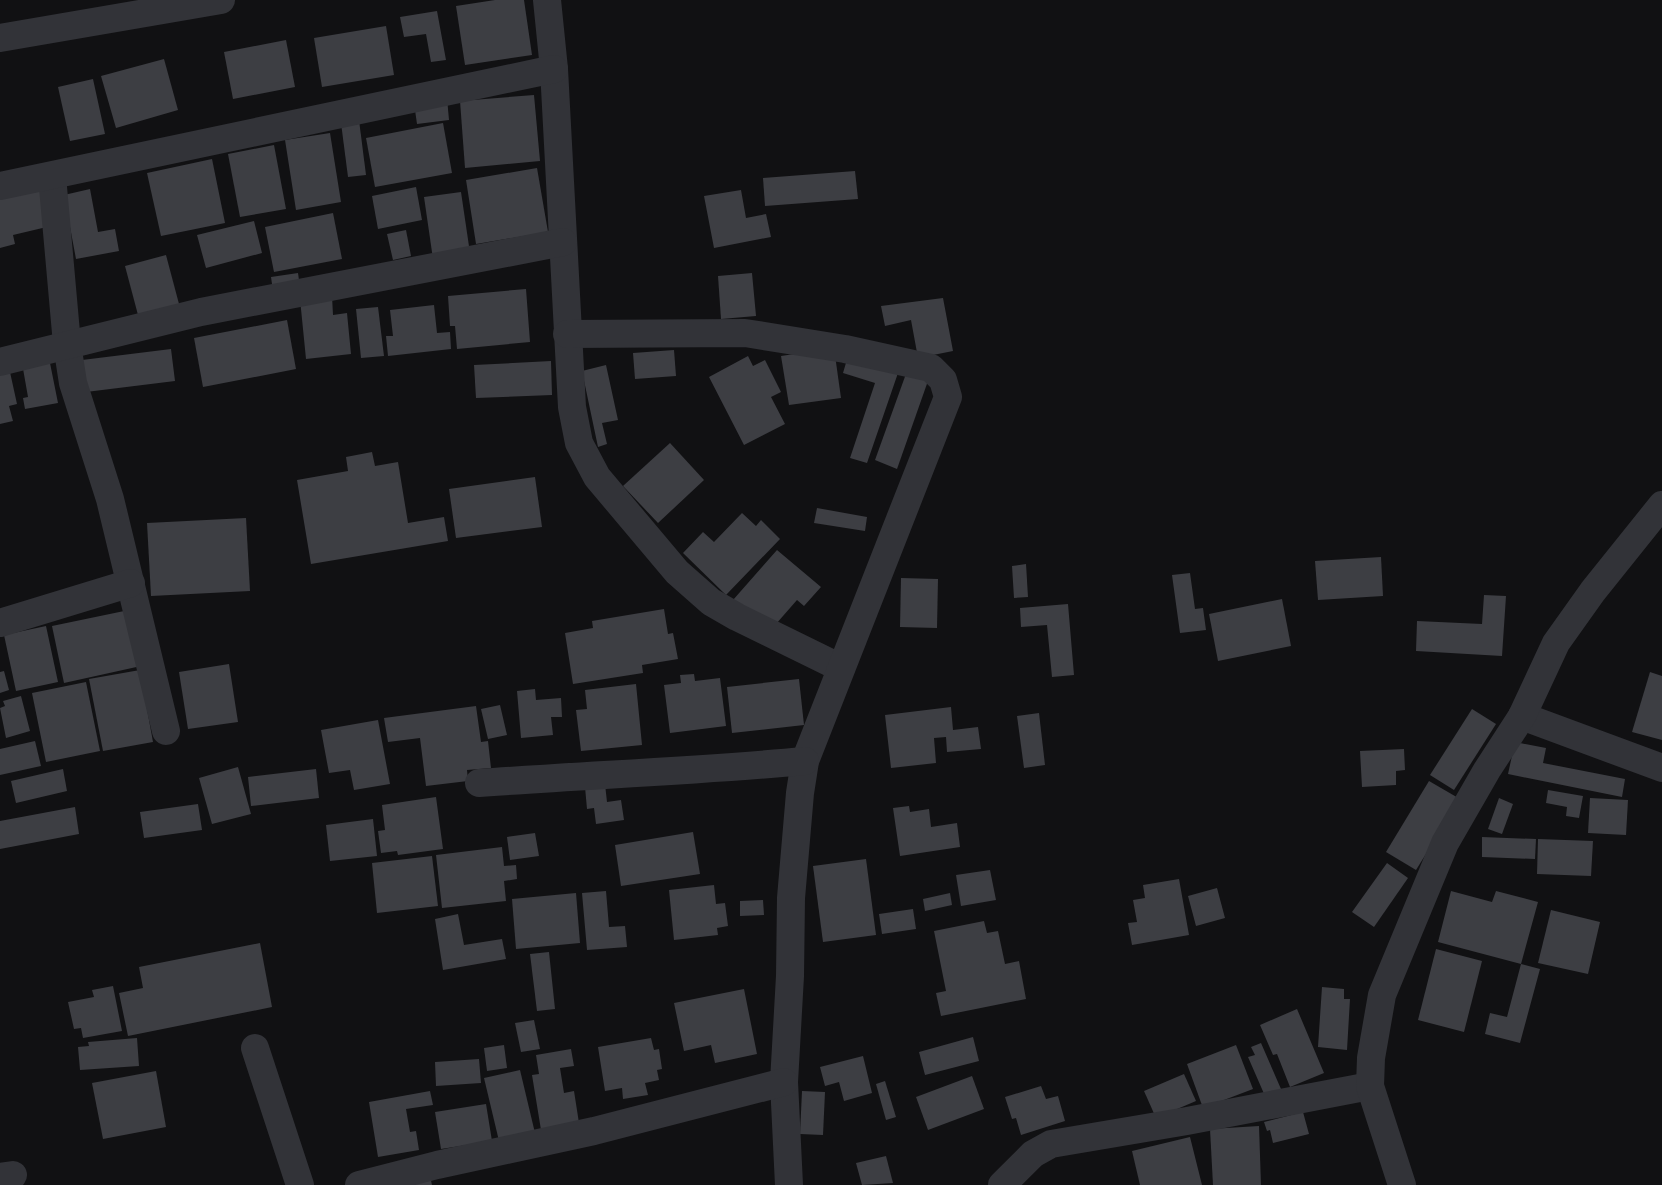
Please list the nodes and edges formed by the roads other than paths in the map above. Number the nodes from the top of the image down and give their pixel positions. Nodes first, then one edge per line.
1 (221, 0) edge
2 (547, 0) edge
3 (0, 38) edge
4 (554, 69) junction
5 (52, 176) junction
6 (0, 186) edge
7 (563, 242) junction
8 (567, 334) junction
9 (67, 344) junction
10 (0, 362) edge
11 (1662, 505) edge
12 (131, 584) junction
13 (0, 623) edge
14 (841, 668) junction
15 (1522, 716) junction
16 (166, 731) dead end
17 (806, 761) junction
18 (1662, 768) edge
19 (479, 783) dead end
20 (255, 1048) dead end
21 (784, 1082) junction
22 (1370, 1086) junction
23 (300, 1185) edge
24 (359, 1185) edge
25 (789, 1185) edge
26 (1002, 1185) edge
27 (1402, 1185) edge

1 - 3 street
2 - 4 street
4 - 5 street
4 - 7 street
5 - 6 street
5 - 9 street
7 - 8 street
7 - 9 street
8 - 14 street
8 - 14 street
9 - 10 street
9 - 12 street
11 - 15 street
12 - 13 street
12 - 16 street
14 - 17 street
15 - 18 street
15 - 22 street
17 - 19 street
17 - 21 street
20 - 23 street
21 - 24 street
21 - 25 street
22 - 26 street
22 - 27 street

